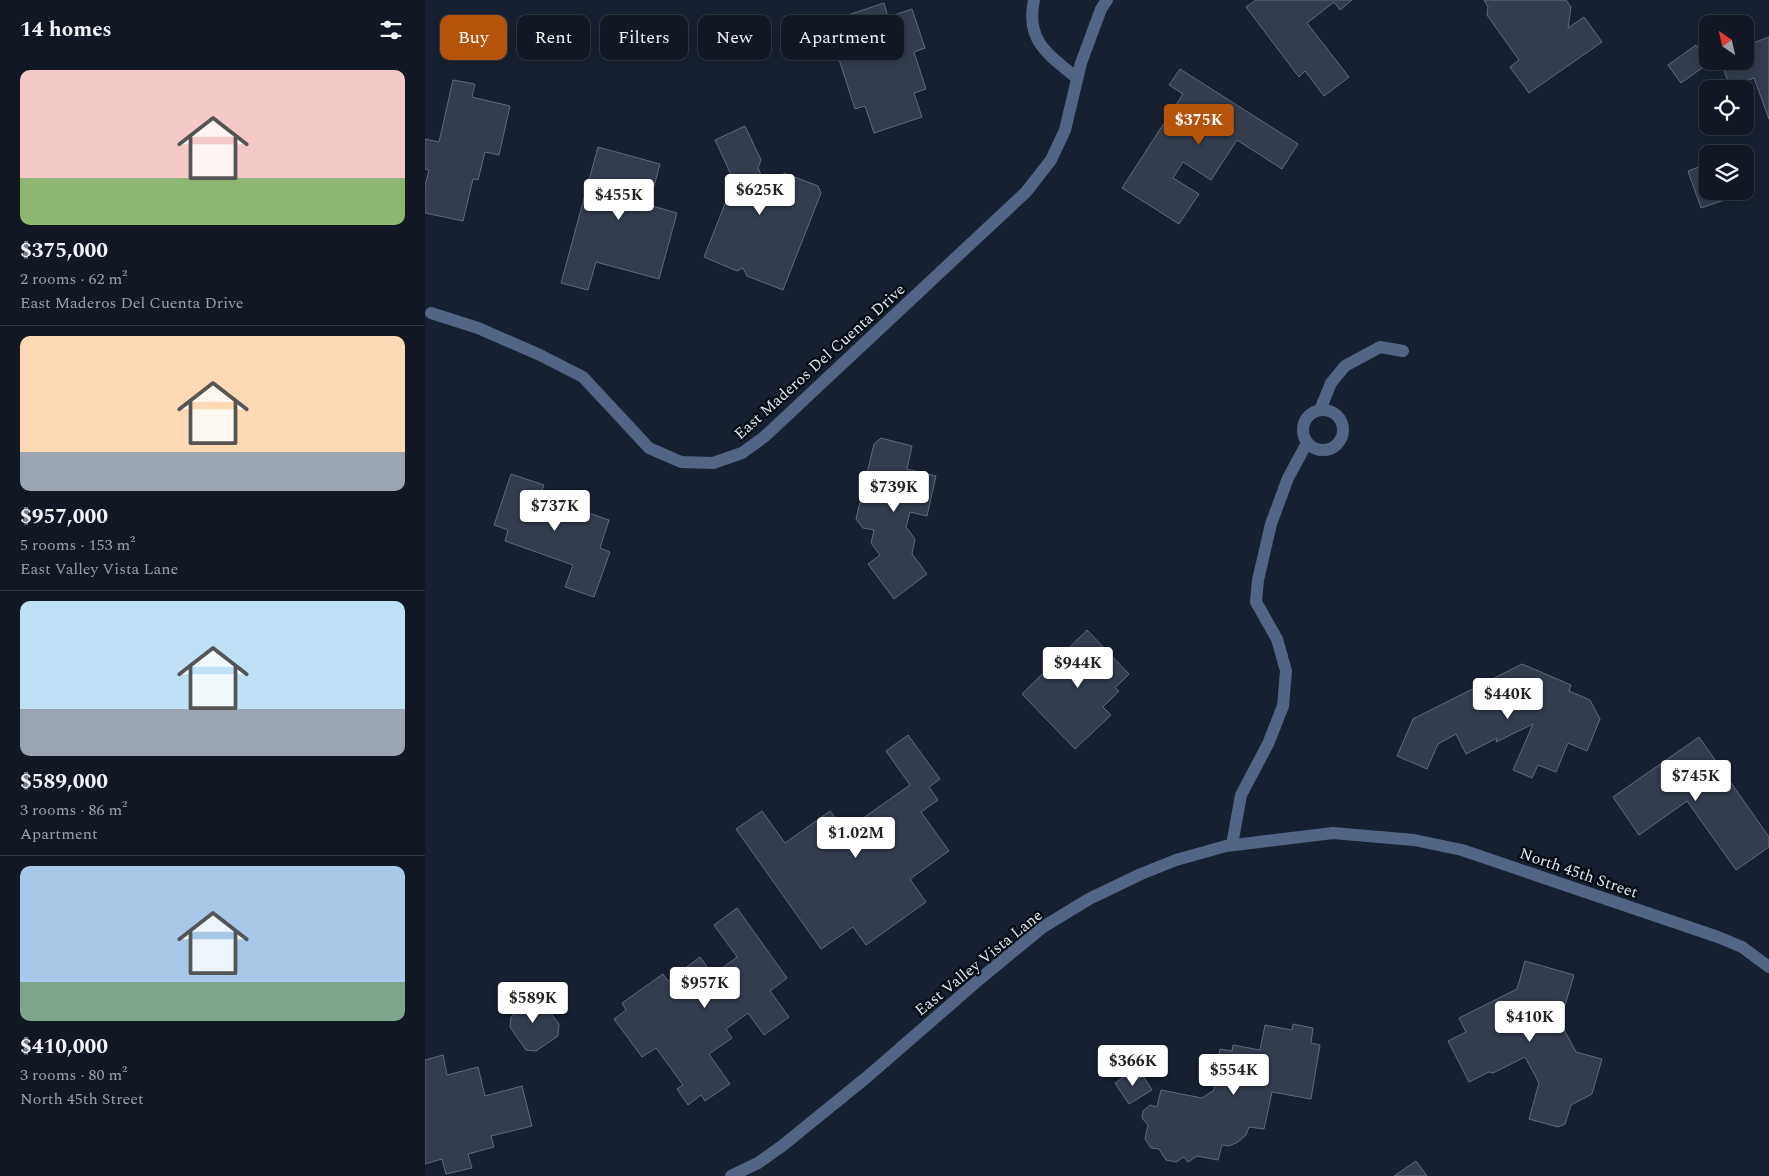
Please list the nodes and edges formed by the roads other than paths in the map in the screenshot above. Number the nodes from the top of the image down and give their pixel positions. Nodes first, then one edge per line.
1 (1034, 0) edge
2 (1107, 0) edge
3 (1077, 78) junction
4 (431, 313) dead end
5 (1403, 351) dead end
6 (1321, 410) junction
7 (1307, 443) junction
8 (1369, 835) joint
9 (1232, 845) junction
10 (1769, 967) edge
11 (733, 1176) edge

1 - 3 street
2 - 3 street, East Maderos Del Cuenta Drive
3 - 4 street, East Maderos Del Cuenta Drive
5 - 6 street
6 - 7 street
6 - 7 street
7 - 9 street
8 - 9 street, East Valley Vista Lane
8 - 10 street, North 45th Street
9 - 11 street, East Valley Vista Lane

